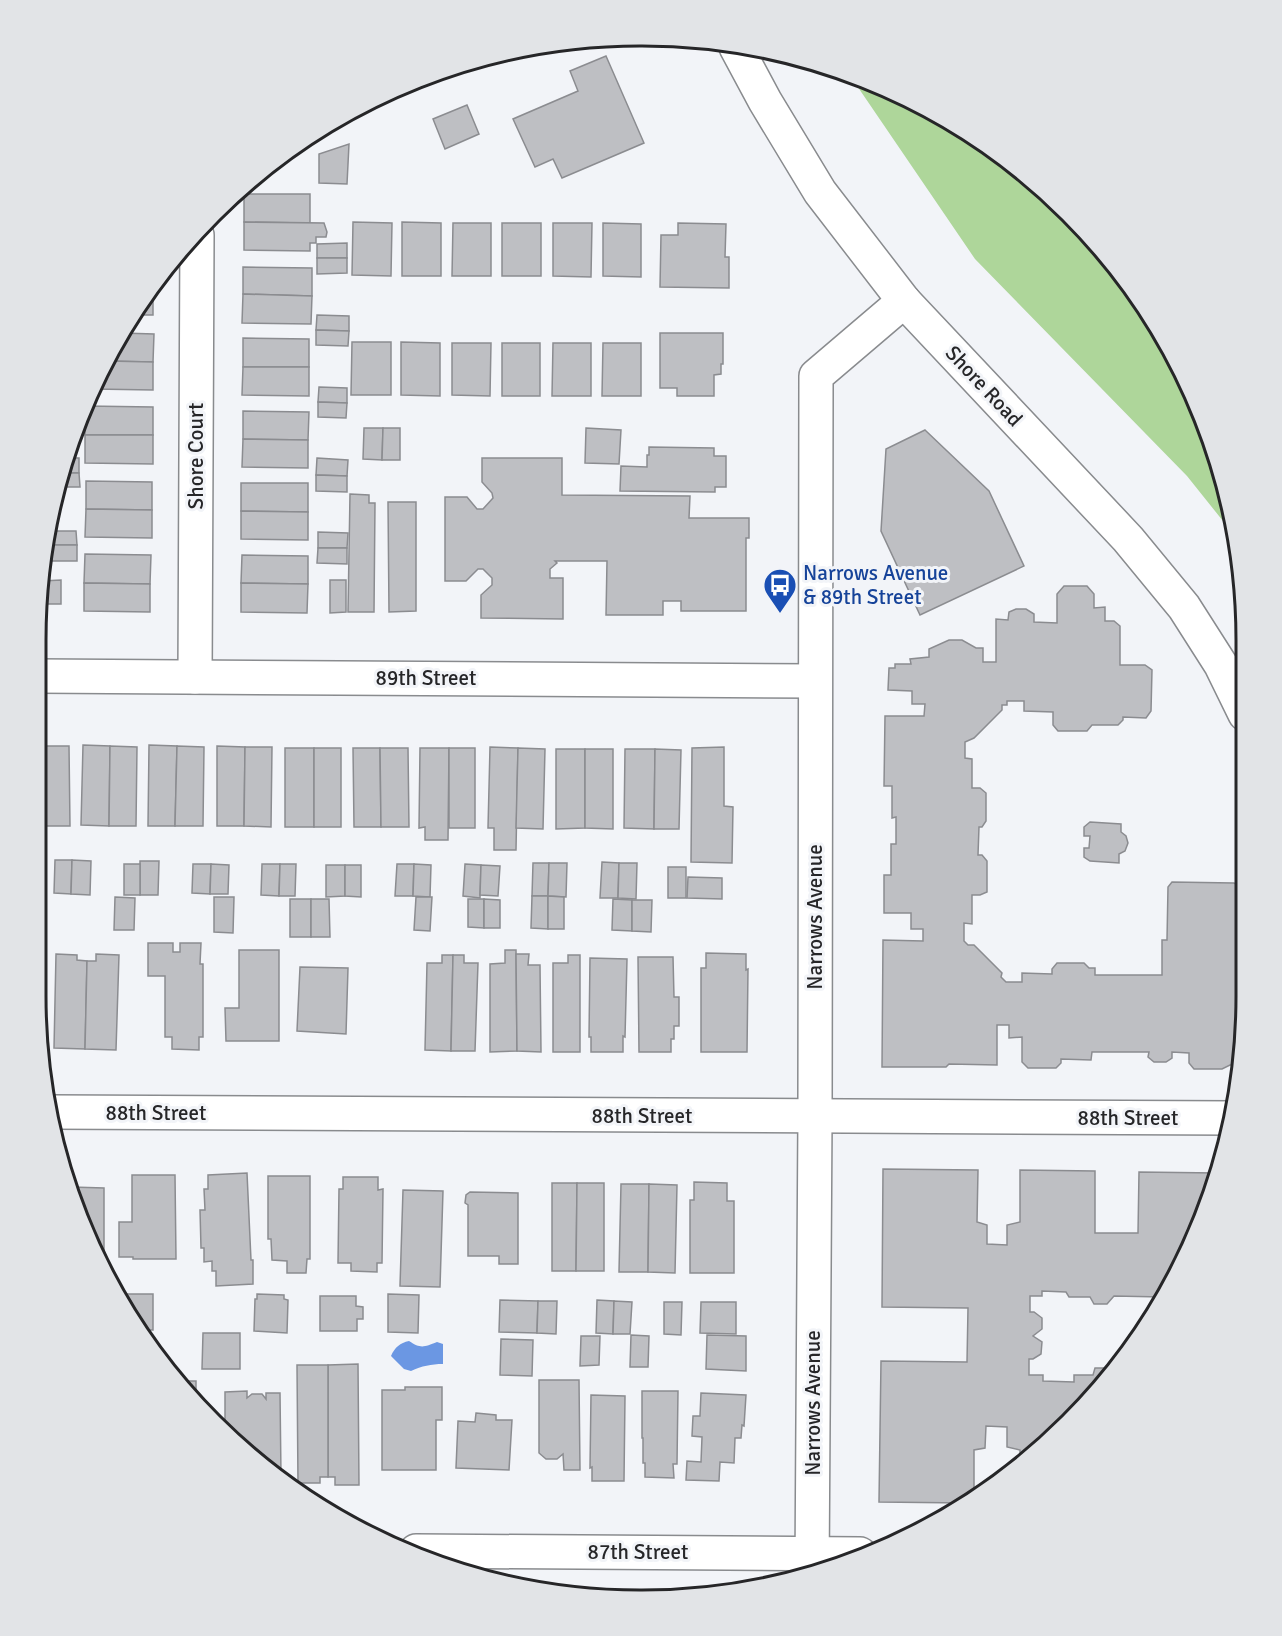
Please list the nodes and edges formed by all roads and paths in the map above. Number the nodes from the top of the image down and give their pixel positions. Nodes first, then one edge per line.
1 (741, 55) edge
2 (197, 246) edge
3 (904, 301) junction
4 (46, 676) edge
5 (195, 677) junction
6 (815, 681) junction
7 (1236, 696) edge
8 (58, 1112) edge
9 (815, 1117) junction
10 (1222, 1118) edge
11 (433, 1552) edge
12 (812, 1564) edge

1 - 3 street, Shore Road
2 - 5 street, Shore Court
3 - 6 street, Narrows Avenue
3 - 7 street, Shore Road
4 - 5 street, 89th Street
5 - 6 street, 89th Street
6 - 9 street, Narrows Avenue
8 - 9 street, 88th Street
9 - 10 street, 88th Street
9 - 12 street, Narrows Avenue
11 - 12 street, 87th Street

